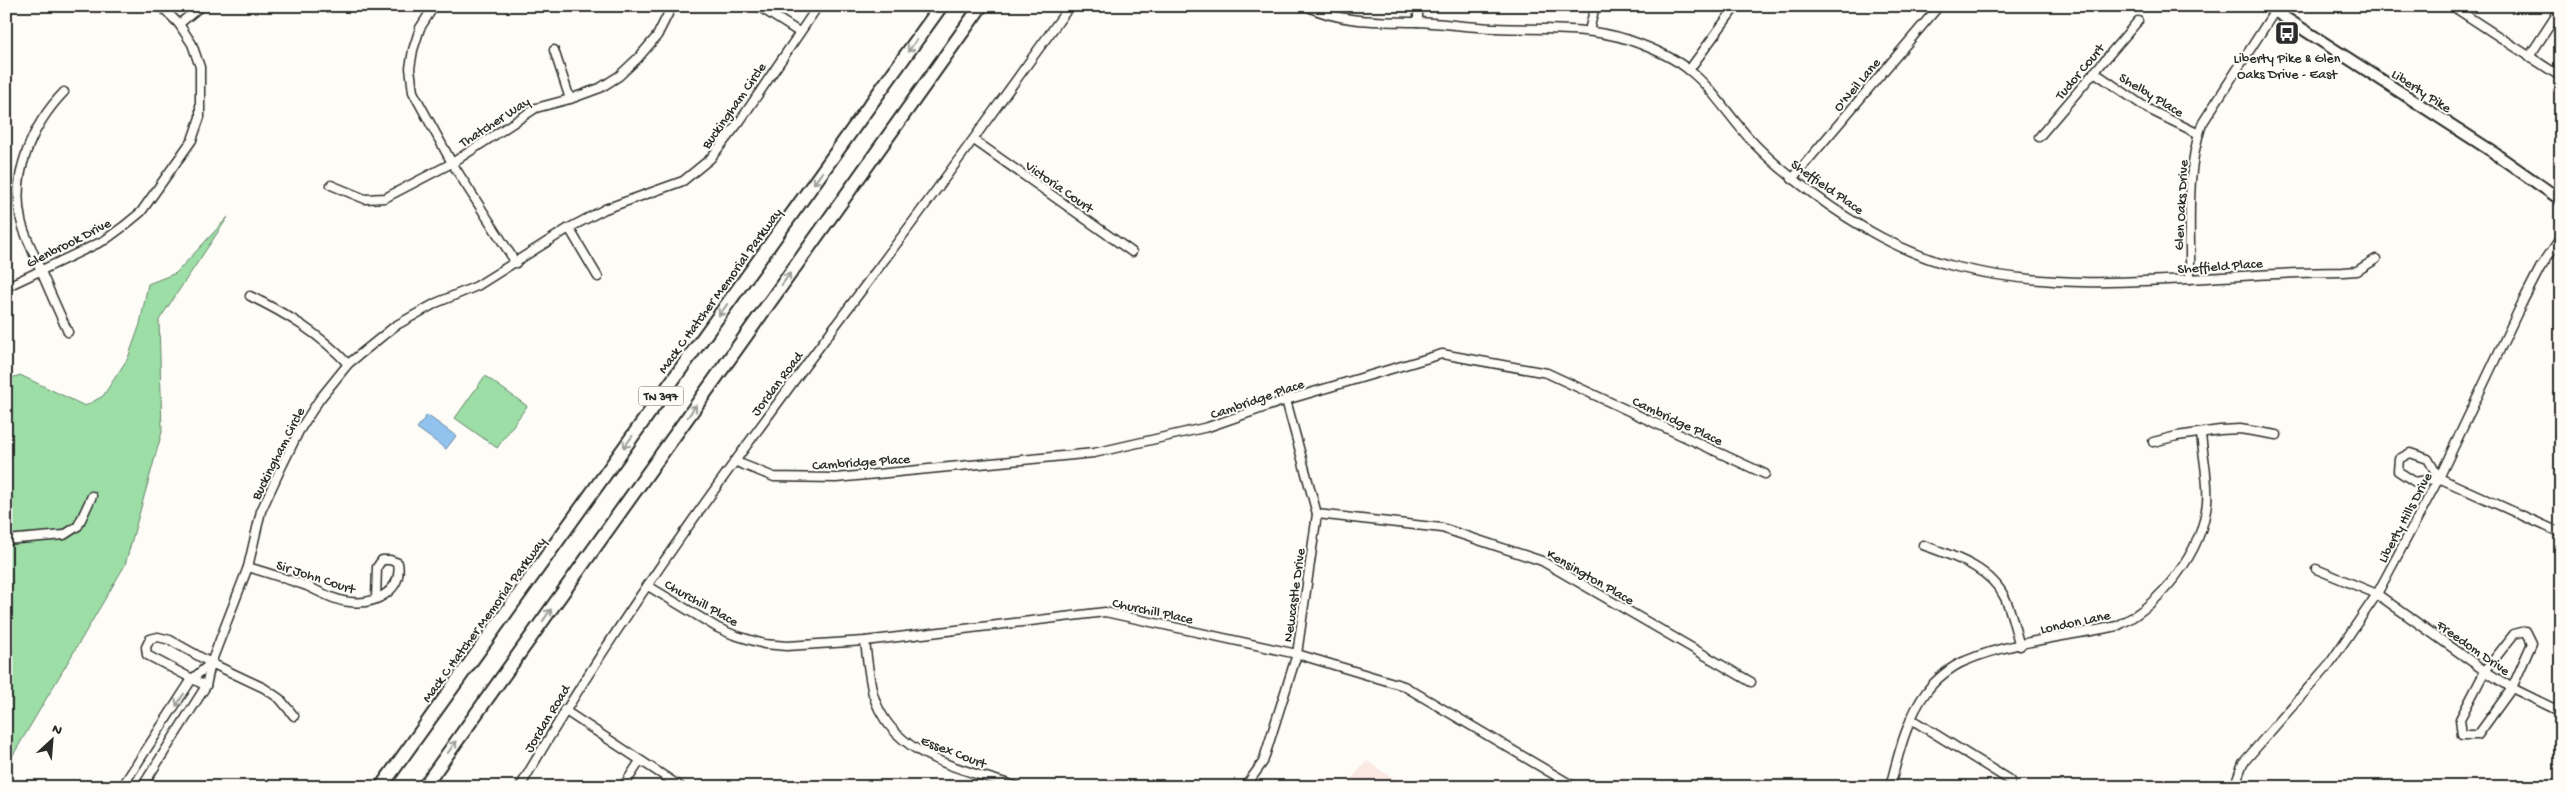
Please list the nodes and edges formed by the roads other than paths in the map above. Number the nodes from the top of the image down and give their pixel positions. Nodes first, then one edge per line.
1 (161, 6) edge
2 (201, 6) edge
3 (434, 6) edge
4 (672, 6) edge
5 (758, 6) edge
6 (818, 6) edge
7 (941, 6) edge
8 (981, 6) edge
9 (1070, 6) edge
10 (1306, 6) edge
11 (1418, 6) edge
12 (1595, 6) edge
13 (1736, 6) edge
14 (1939, 6) edge
15 (2452, 6) edge
16 (2273, 8) edge
17 (2561, 8) edge
18 (2138, 20) dead end
19 (1418, 22) junction
20 (178, 24) junction
21 (1589, 31) junction
22 (799, 32) junction
23 (554, 50) dead end
24 (2528, 57) junction
25 (1689, 70) junction
26 (2094, 72) junction
27 (2561, 77) edge
28 (64, 92) dead end
29 (570, 99) junction
30 (2199, 134) junction
31 (2039, 137) dead end
32 (974, 140) junction
33 (452, 163) junction
34 (1792, 179) junction
35 (331, 185) dead end
36 (2561, 200) edge
37 (569, 228) junction
38 (2561, 238) edge
39 (1132, 252) dead end
40 (2376, 259) dead end
41 (516, 263) junction
42 (41, 271) junction
43 (598, 277) dead end
44 (2190, 279) junction
45 (6, 287) edge
46 (250, 296) dead end
47 (68, 332) dead end
48 (348, 364) junction
49 (1286, 400) junction
50 (2201, 434) junction
51 (2277, 435) dead end
52 (2153, 442) dead end
53 (734, 461) junction
54 (1765, 474) dead end
55 (2439, 478) junction
56 (92, 496) dead end
57 (1317, 514) junction
58 (2561, 533) edge
59 (6, 540) edge
60 (1923, 545) dead end
61 (248, 567) junction
62 (2316, 569) dead end
63 (648, 586) junction
64 (2377, 594) junction
65 (376, 599) junction
66 (865, 641) junction
67 (2020, 646) junction
68 (1297, 654) junction
69 (211, 663) junction
70 (2485, 671) junction
71 (192, 680) junction
72 (1751, 682) dead end
73 (206, 686) junction
74 (2512, 688) junction
75 (564, 710) junction
76 (2561, 712) edge
77 (294, 716) dead end
78 (1912, 719) junction
79 (640, 760) junction
80 (128, 778) junction
81 (2011, 781) dead end
82 (122, 787) edge
83 (142, 787) edge
84 (381, 787) edge
85 (424, 787) edge
86 (520, 787) edge
87 (623, 787) edge
88 (681, 787) edge
89 (1018, 787) edge
90 (1245, 787) edge
91 (1575, 787) edge
92 (1890, 787) edge
93 (2234, 787) edge

1 - 20 street, Glenbrook Drive
2 - 20 street
3 - 33 street
4 - 29 street, Thatcher Way
5 - 22 street
6 - 22 street, Buckingham Circle
7 -> 84 highway, Mack C Hatcher Memorial Parkway / TN 397
85 -> 8 highway, TN 397
9 - 32 street, Jordan Road
10 - 19 street, Sheffield Place
11 - 19 street
12 - 21 street
13 - 25 street
14 - 34 street, O'Neil Lane
15 - 24 street
16 - 30 street, Glen Oaks Drive
16 - 36 street, Liberty Pike
17 - 24 street
18 - 26 street, Tudor Court
19 - 21 street, Sheffield Place
20 - 42 street, Glenbrook Drive
21 - 25 street, Sheffield Place
22 - 37 street, Buckingham Circle
23 - 29 street
24 - 27 street
25 - 34 street, Sheffield Place
26 - 30 street, Shelby Place
26 - 31 street, Tudor Court
28 - 42 street
29 - 33 street, Thatcher Way
30 - 44 street, Glen Oaks Drive
32 - 39 street, Victoria Court
32 - 53 street, Jordan Road
33 - 35 street, Thatcher Way
33 - 41 street
34 - 44 street, Sheffield Place
37 - 41 street, Buckingham Circle
37 - 43 street
38 - 55 street, Liberty Hills Drive
40 - 44 street, Sheffield Place
41 - 48 street, Buckingham Circle
42 - 45 street, Glenbrook Drive
42 - 47 street
46 - 48 street
48 - 61 street, Buckingham Circle
49 - 53 street, Cambridge Place
49 - 54 street, Cambridge Place
49 - 57 street, Newcastle Drive
50 - 51 street
50 - 52 street
50 - 67 street, London Lane
53 - 63 street, Jordan Road
55 - 55 street
55 - 58 street
55 - 64 street, Liberty Hills Drive
56 - 59 street
57 - 68 street, Newcastle Drive
57 - 72 street, Kensington Place
60 - 67 street
61 - 65 street, Sir John Court
61 - 69 street, Buckingham Circle
62 - 64 street, Freedom Drive
63 - 66 street, Churchill Place
63 - 75 street, Jordan Road
64 - 70 street, Freedom Drive
64 - 93 street, Liberty Hills Drive
65 - 65 street, Sir John Court
66 - 68 street, Churchill Place
66 - 89 street, Essex Court
67 - 78 street, London Lane
68 - 90 street, Newcastle Drive
68 - 91 street, Churchill Place
69 - 71 street, Buckingham Circle
69 - 71 street
69 - 73 street, Buckingham Circle
69 - 77 street
70 - 74 street, Freedom Drive
70 - 74 street
70 - 74 street
71 - 73 street
71 -> 80 street, Buckingham Circle
73 - 83 street, Buckingham Circle
74 - 76 street, Freedom Drive
75 - 79 street
75 - 86 street, Jordan Road
78 - 81 street
78 - 92 street, London Lane
79 - 87 street
79 - 88 street
80 - 82 street, Buckingham Circle
80 - 83 street

